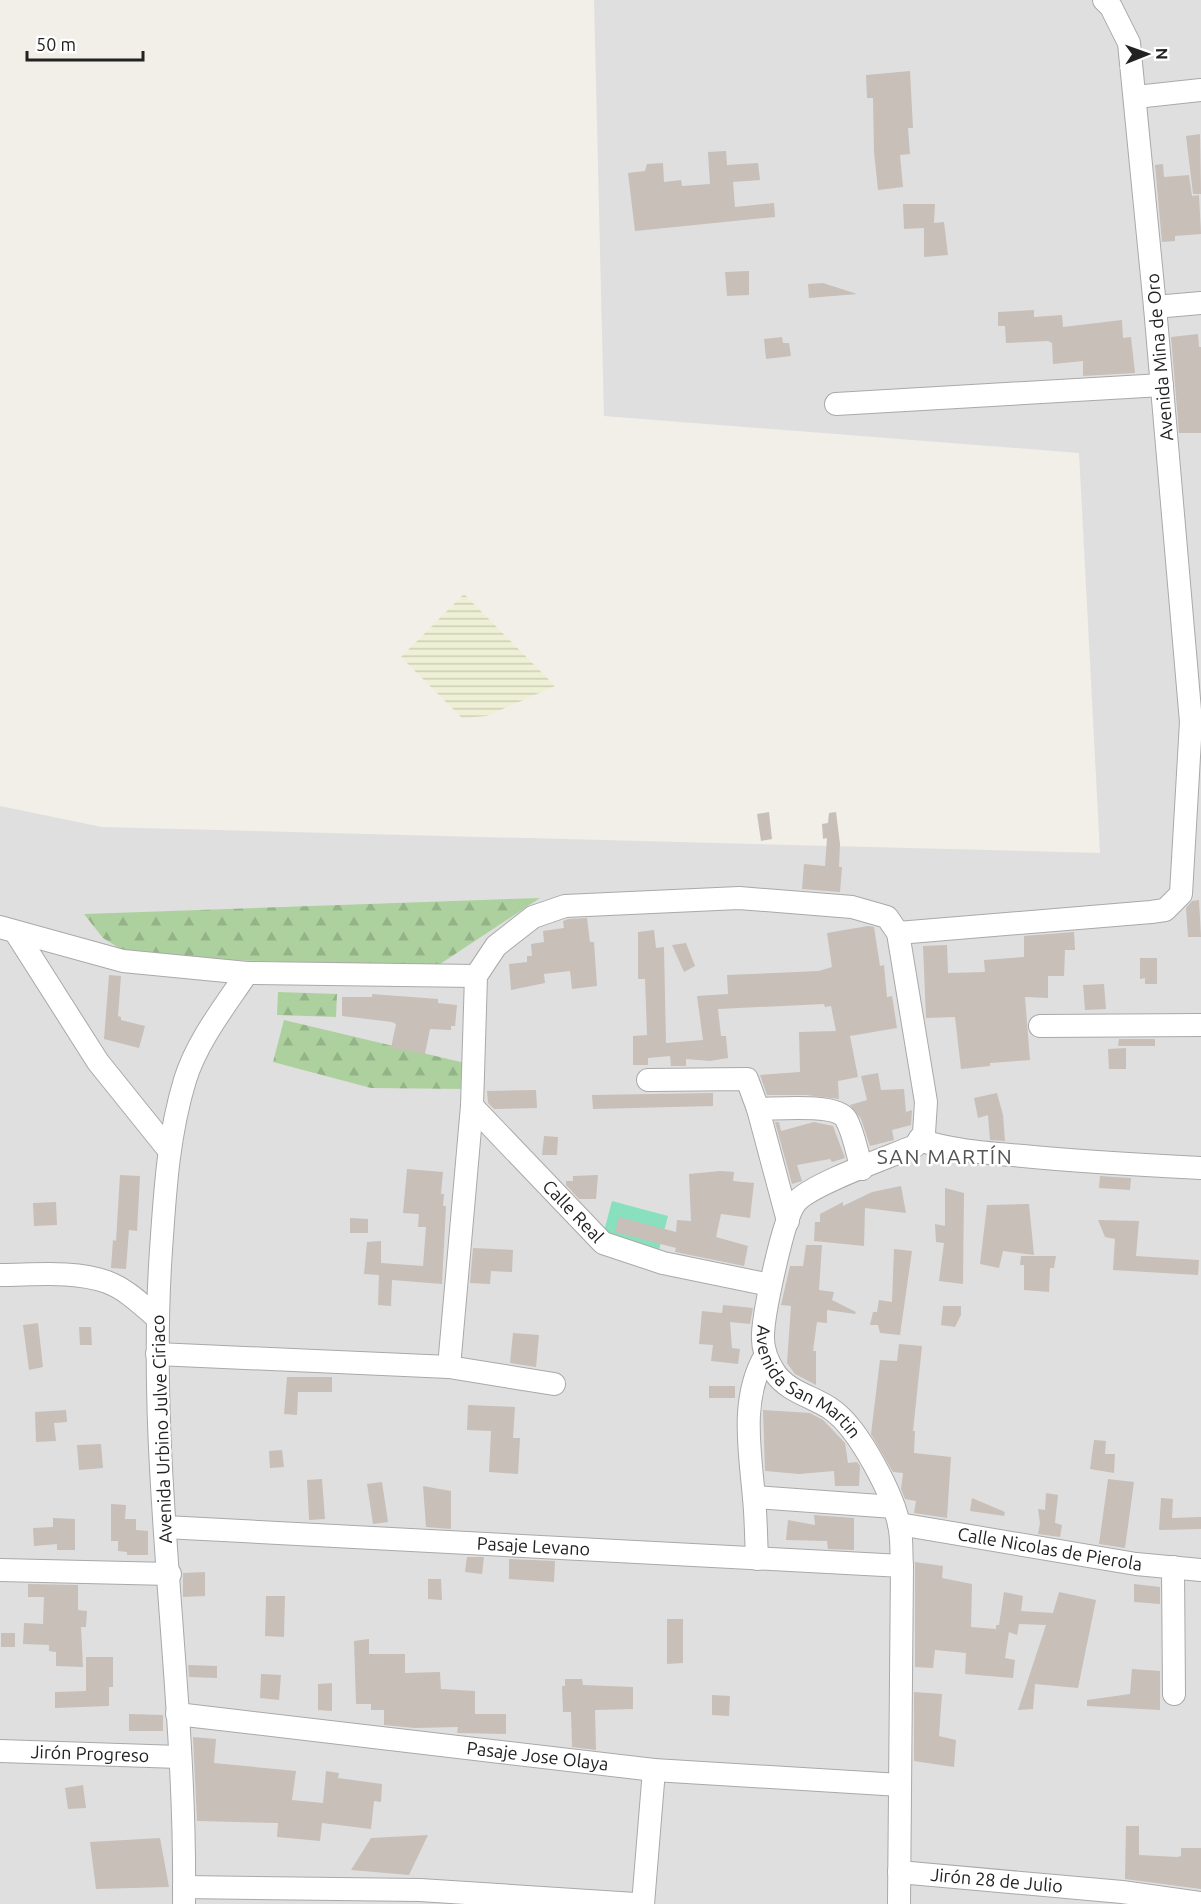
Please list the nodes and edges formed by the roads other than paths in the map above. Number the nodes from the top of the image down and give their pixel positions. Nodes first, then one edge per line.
1 (1104, 0) edge
2 (1201, 90) edge
3 (1136, 97) junction
4 (1201, 303) edge
5 (1155, 307) junction
6 (1162, 385) junction
7 (836, 404) dead end
8 (1196, 721) edge
9 (1192, 882) edge
10 (8, 930) edge
11 (898, 933) junction
12 (247, 973) junction
13 (476, 976) junction
14 (1201, 1025) edge
15 (1040, 1026) dead end
16 (648, 1080) dead end
17 (472, 1106) junction
18 (758, 1109) junction
19 (919, 1140) junction
20 (168, 1149) junction
21 (1201, 1168) edge
22 (862, 1169) junction
23 (788, 1221) junction
24 (0, 1275) edge
25 (770, 1285) junction
26 (156, 1317) junction
27 (156, 1354) junction
28 (765, 1356) junction
29 (449, 1367) junction
30 (554, 1384) dead end
31 (754, 1497) junction
32 (896, 1515) junction
33 (165, 1527) junction
34 (757, 1559) junction
35 (902, 1566) junction
36 (1173, 1567) junction
37 (0, 1570) edge
38 (1201, 1570) edge
39 (170, 1574) junction
40 (1174, 1694) dead end
41 (177, 1714) junction
42 (0, 1751) edge
43 (178, 1757) junction
44 (654, 1770) junction
45 (900, 1785) junction
46 (899, 1872) junction
47 (184, 1895) edge
48 (1201, 1903) edge
49 (635, 1904) edge
50 (643, 1904) edge
51 (899, 1904) edge

1 - 3 street, Avenida Mina de Oro
2 - 3 street
3 - 5 street, Avenida Mina de Oro
4 - 5 street
5 - 6 street, Avenida Mina de Oro
6 - 7 street
6 - 8 street, Avenida Mina de Oro
8 - 9 street, Avenida Mina de Oro
9 - 11 street, Avenida Mina de Oro
10 - 12 street
10 - 20 street
11 - 13 street
11 - 19 street
12 - 13 street
12 - 20 street, Avenida Urbino Julve Ciriaco
13 - 17 street
14 - 15 street
16 - 18 street
17 - 25 street, Calle Real
17 - 29 street
18 - 22 street
18 - 23 street
19 - 21 street
19 - 22 street, Avenida San Martin
20 - 26 street, Avenida Urbino Julve Ciriaco
22 - 23 street, Avenida San Martin
23 - 25 street, Avenida San Martin
24 - 26 street
25 - 28 street, Avenida San Martin
26 - 27 street, Avenida Urbino Julve Ciriaco
27 - 29 street
27 - 33 street, Avenida Urbino Julve Ciriaco
28 - 31 street
28 - 32 street, Avenida San Martin
29 - 30 street
31 - 32 street, Calle Nicolas de Pierola
31 - 34 street
32 - 35 street, Avenida San Martin
32 - 36 street, Calle Nicolas de Pierola
33 - 34 street, Pasaje Levano
33 - 39 street, Avenida Urbino Julve Ciriaco
34 - 35 street, Pasaje Levano
35 - 45 street, Avenida San Martin
36 - 38 street, Calle Nicolas de Pierola
36 - 40 street
37 - 39 street
39 - 41 street, Avenida Urbino Julve Ciriaco
41 - 43 street, Avenida Urbino Julve Ciriaco
41 - 44 street, Pasaje Jose Olaya
42 - 43 street, Jirón Progreso
43 - 47 street, Avenida Urbino Julve Ciriaco
44 - 45 street, Pasaje Jose Olaya
44 - 50 street
45 - 46 street, Avenida San Martin
46 - 48 street, Jirón 28 de Julio
46 - 51 street, Avenida San Martin
47 - 49 street

